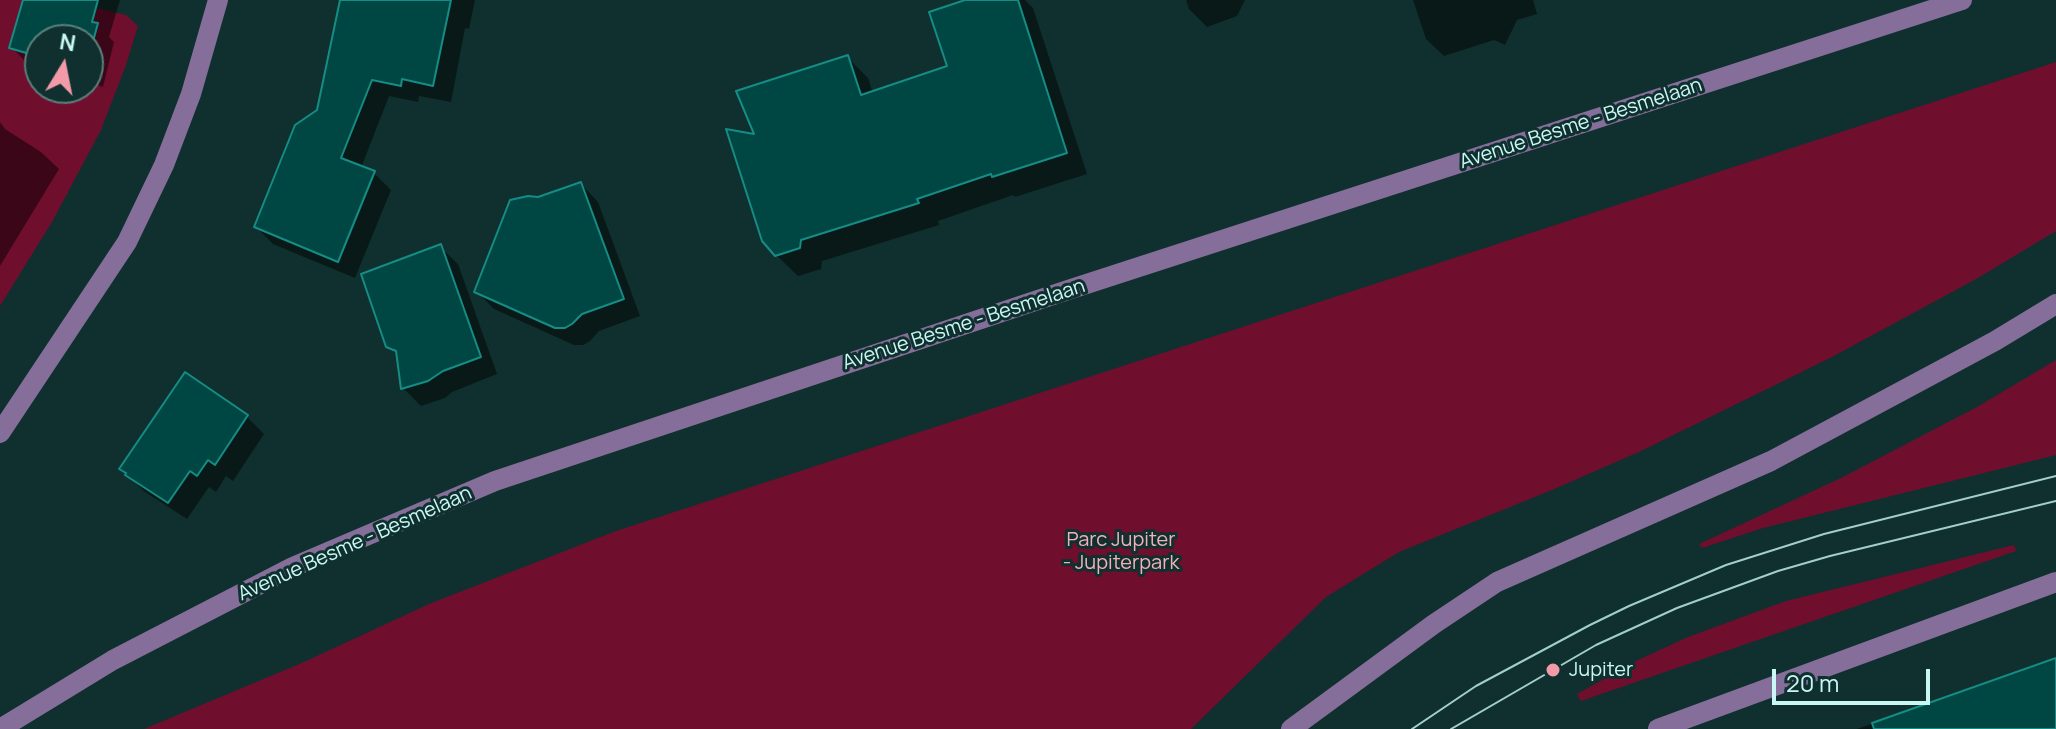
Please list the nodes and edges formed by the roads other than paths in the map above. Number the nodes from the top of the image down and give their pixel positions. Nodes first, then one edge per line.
1 (218, 0) edge
2 (1962, 0) edge
3 (2056, 304) edge
4 (0, 433) edge
5 (2056, 582) edge
6 (0, 729) edge
7 (1291, 729) edge
8 (1658, 729) edge

1 - 4 street
2 - 6 street, Avenue Besme - Besmelaan
3 - 7 street
5 - 8 street

